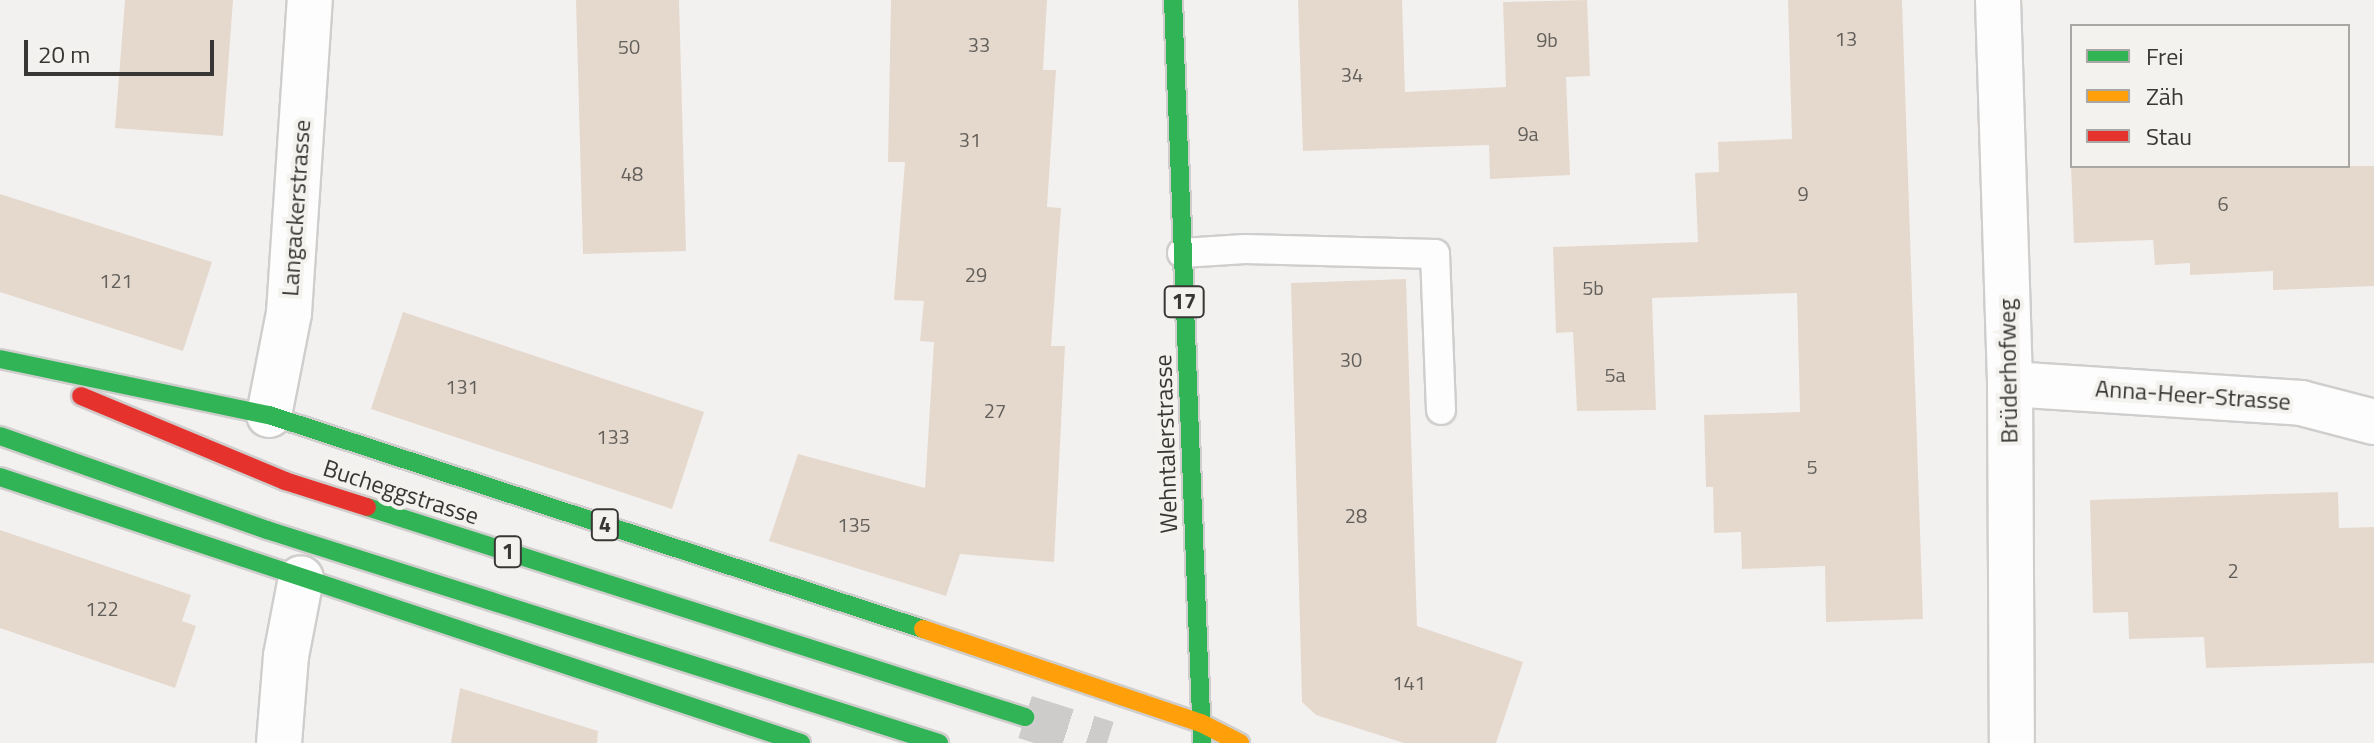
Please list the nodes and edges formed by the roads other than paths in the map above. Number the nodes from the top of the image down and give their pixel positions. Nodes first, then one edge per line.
1 (310, 0) edge
2 (1173, 0) edge
3 (1998, 0) edge
4 (1182, 253) junction
5 (0, 361) edge
6 (2010, 384) junction
7 (1441, 410) dead end
8 (269, 415) junction
9 (2374, 422) edge
10 (0, 436) edge
11 (0, 477) edge
12 (301, 578) junction
13 (1025, 717) tunnel mouth
14 (1201, 723) junction
15 (279, 743) edge
16 (801, 743) edge
17 (939, 743) edge
18 (1202, 743) edge
19 (1240, 743) edge
20 (2012, 743) edge

1 - 8 street, Langackerstrasse
2 - 4 main road, Wehntalerstrasse / 17
3 - 6 street, Brüderhofweg
4 - 7 lane
4 - 14 main road, Wehntalerstrasse / 17
5 - 8 main road, 4
5 - 13 main road, Bucheggstrasse / 1
6 - 9 street, Anna-Heer-Strasse
6 - 20 street, Brüderhofweg
8 - 14 main road, 4
10 - 17 main road, 1
11 - 12 main road
12 - 15 street
12 - 16 main road
14 - 18 main road, Wehntalerstrasse
14 - 19 main road, 4

